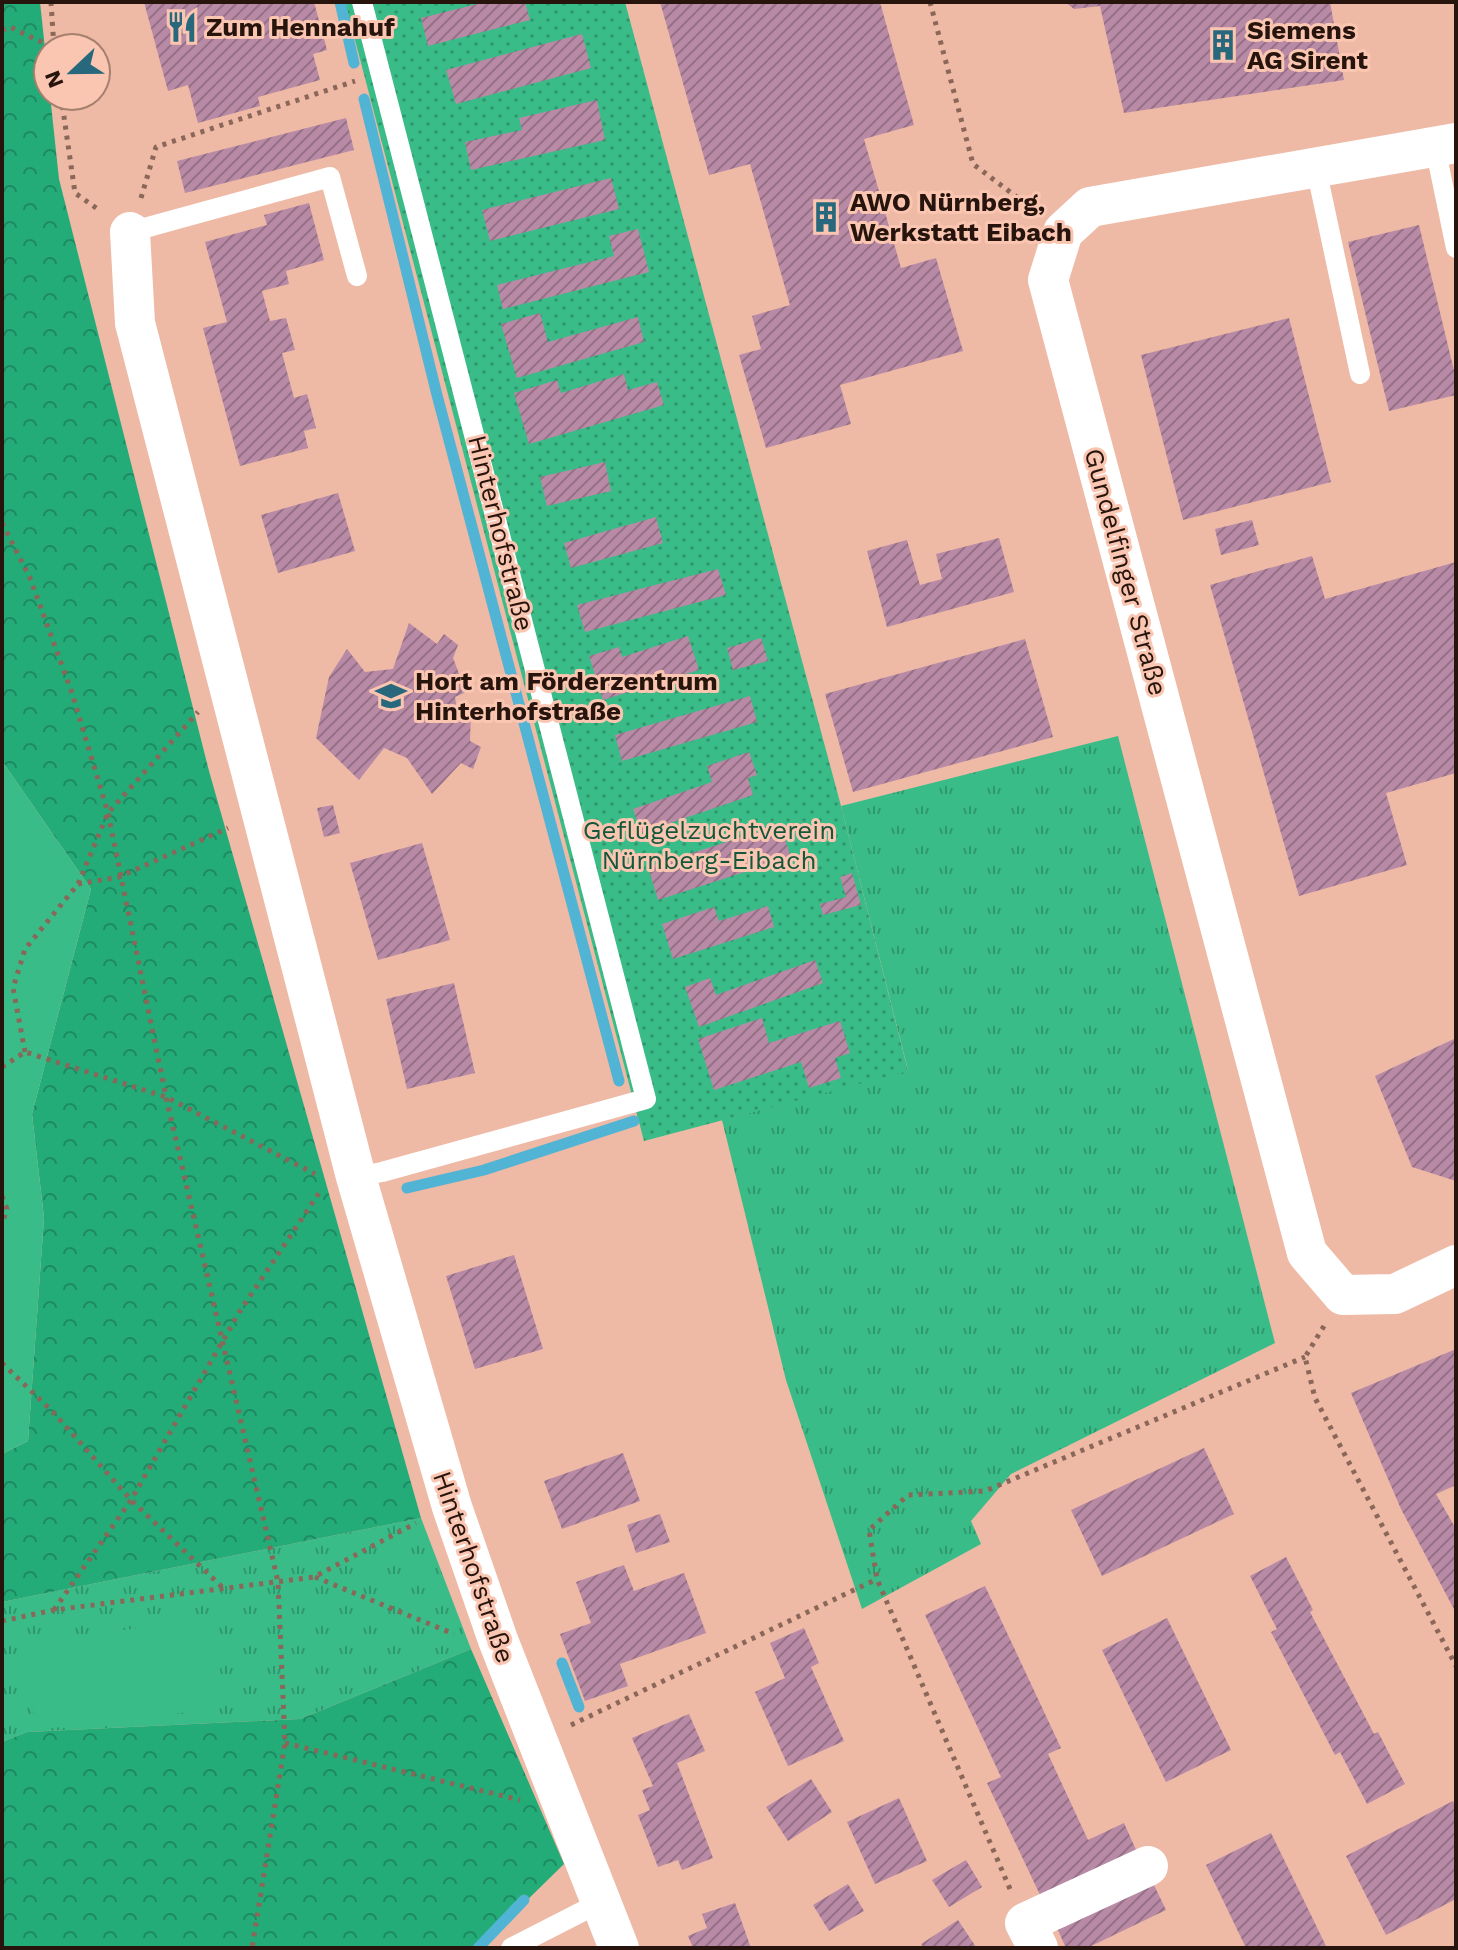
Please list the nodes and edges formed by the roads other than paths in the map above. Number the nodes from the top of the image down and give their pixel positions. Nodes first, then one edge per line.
1 (362, 2) edge
2 (1445, 145) edge
3 (1316, 168) junction
4 (130, 232) joint
5 (1456, 248) edge
6 (357, 276) dead end
7 (1360, 374) dead end
8 (341, 1180) junction
9 (1456, 1265) edge
10 (1148, 1866) dead end
11 (599, 1903) junction
12 (1031, 1935) edge
13 (511, 1948) edge
14 (619, 1948) edge

1 - 8 lane, Hinterhofstraße
2 - 3 street
2 - 5 lane
3 - 7 lane
3 - 9 street, Gundelfinger Straße
4 - 6 lane
4 - 8 street, Hinterhofstraße
8 - 11 street, Hinterhofstraße
10 - 12 street
11 - 13 lane
11 - 14 street, Hinterhofstraße

